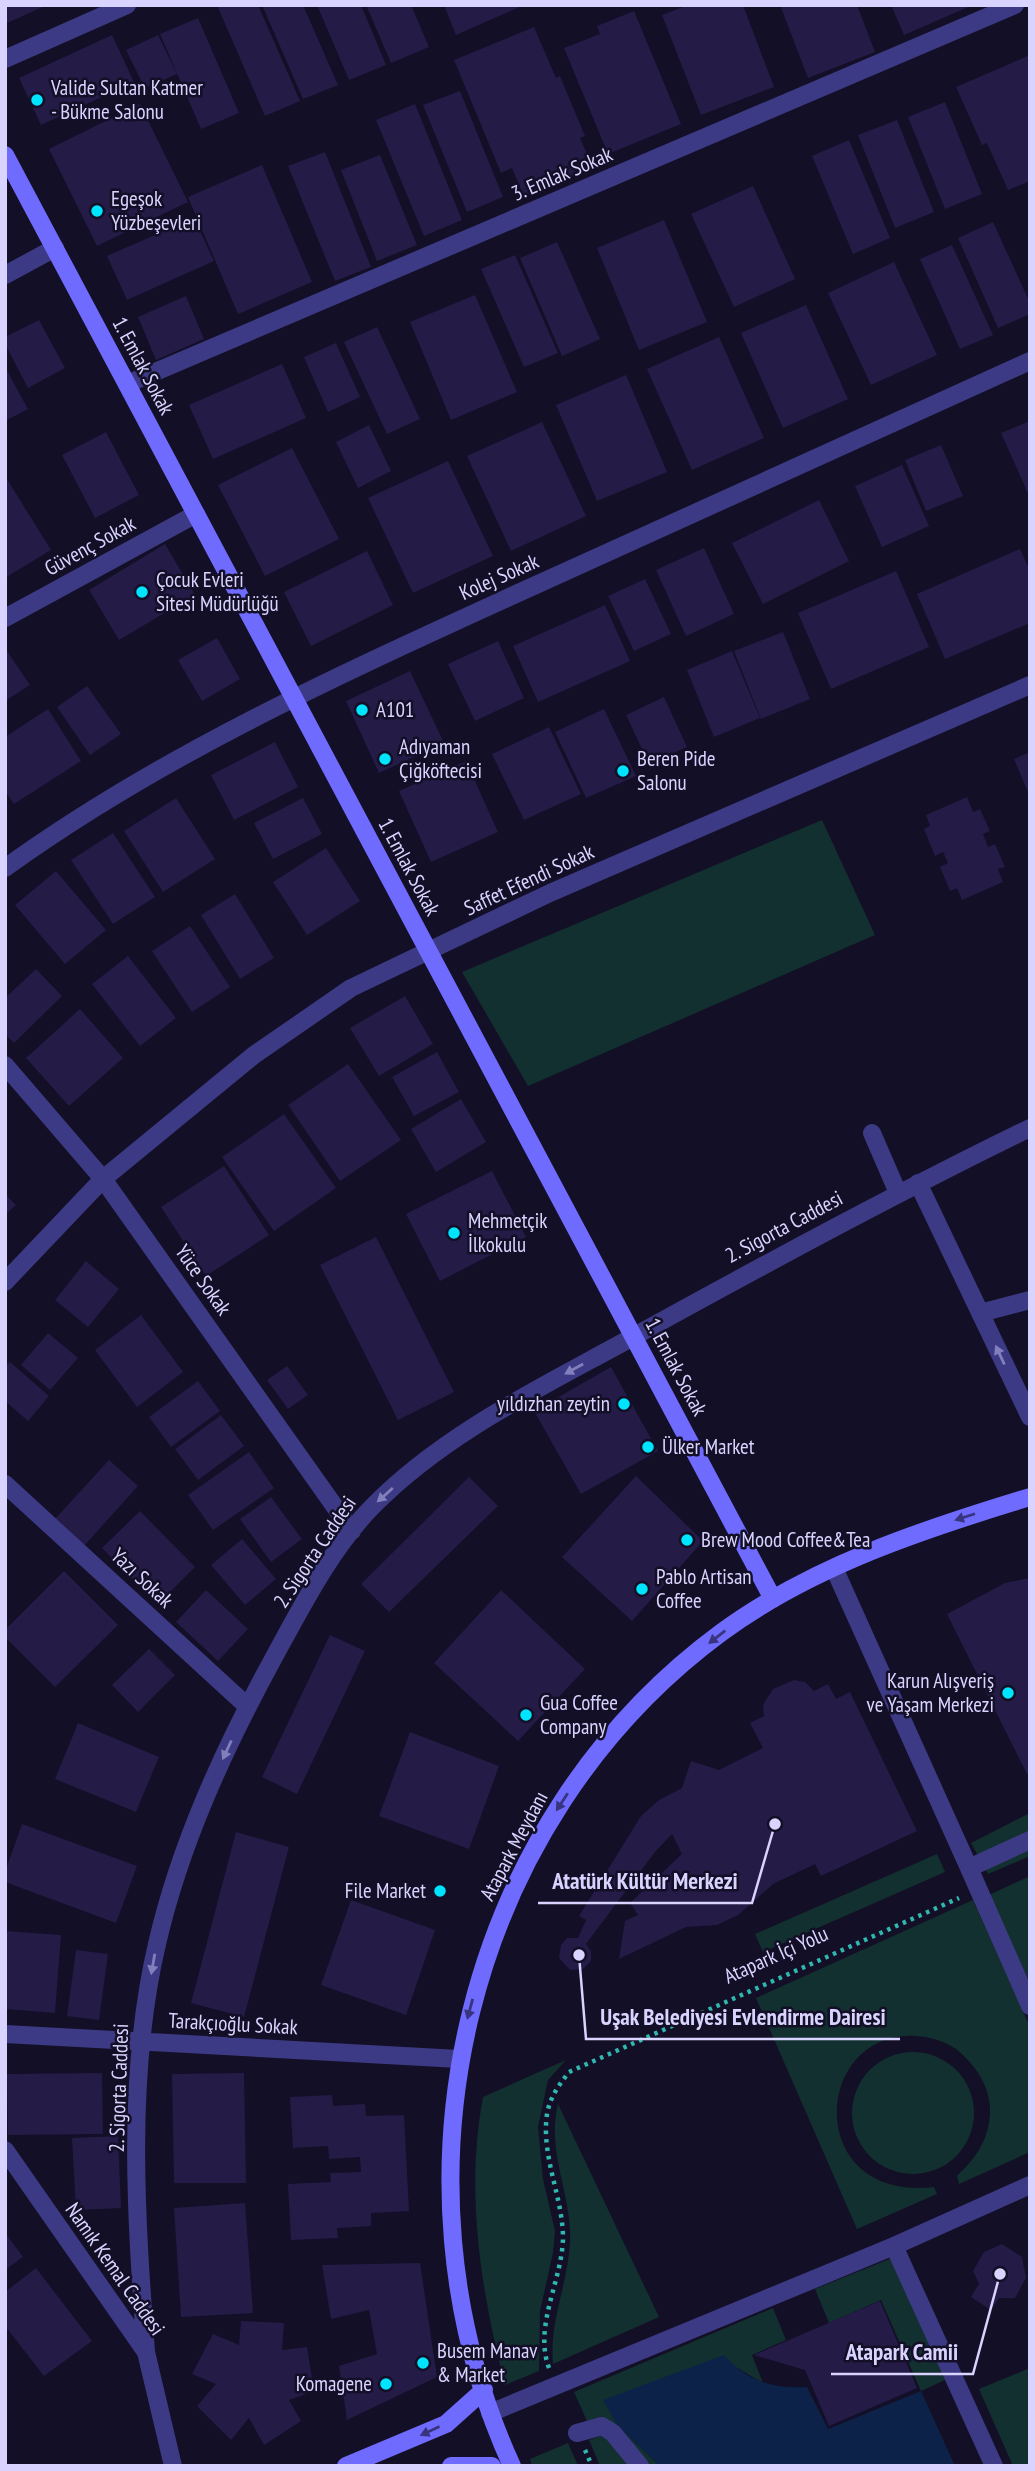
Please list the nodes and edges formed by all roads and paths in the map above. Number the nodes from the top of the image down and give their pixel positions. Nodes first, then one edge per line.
1 (127, 5) edge
2 (1015, 5) edge
3 (5, 59) edge
4 (5, 155) edge
5 (55, 248) junction
6 (5, 275) edge
7 (1030, 361) edge
8 (127, 384) junction
9 (196, 514) junction
10 (5, 618) edge
11 (1030, 685) edge
12 (293, 696) junction
13 (5, 868) edge
14 (429, 952) junction
15 (5, 1065) edge
16 (1030, 1128) edge
17 (872, 1133) dead end
18 (103, 1179) junction
19 (918, 1183) junction
20 (898, 1193) junction
21 (5, 1282) edge
22 (1030, 1300) edge
23 (980, 1313) junction
24 (634, 1336) junction
25 (1030, 1417) edge
26 (5, 1484) edge
27 (1030, 1497) edge
28 (352, 1531) junction
29 (835, 1568) junction
30 (773, 1599) junction
31 (247, 1706) junction
32 (1030, 1840) edge
33 (969, 1868) junction
34 (978, 1889) junction
35 (1030, 2006) edge
36 (5, 2034) edge
37 (141, 2042) junction
38 (459, 2059) junction
39 (5, 2150) edge
40 (1030, 2185) edge
41 (894, 2246) junction
42 (146, 2352) junction
43 (555, 2387) junction
44 (484, 2390) junction
45 (490, 2413) junction
46 (577, 2433) joint
47 (173, 2466) edge
48 (346, 2466) edge
49 (451, 2466) edge
50 (492, 2466) edge
51 (512, 2466) edge
52 (592, 2466) edge
53 (640, 2466) edge
54 (994, 2466) edge

1 - 3 street
2 - 8 street, 3. Emlak Sokak
4 - 5 street, 1. Emlak Sokak
5 - 6 street
5 - 8 street, 1. Emlak Sokak
7 - 12 street, Kolej Sokak
8 - 9 street, 1. Emlak Sokak
9 - 10 street, Güvenç Sokak
9 - 12 street, 1. Emlak Sokak
11 - 14 street, Saffet Efendi Sokak
12 - 13 street, Kolej Sokak
12 - 14 street, 1. Emlak Sokak
14 - 18 street, Saffet Efendi Sokak
14 - 24 street, 1. Emlak Sokak
15 - 18 street, Yüce Sokak
16 - 19 street, 2. Sigorta Caddesi
17 - 20 street
18 - 21 street, Saffet Efendi Sokak
18 - 28 street, Yüce Sokak
19 - 20 street, 2. Sigorta Caddesi
19 - 23 street
20 - 24 street, 2. Sigorta Caddesi
22 - 23 street
25 -> 23 street
24 -> 28 street, 2. Sigorta Caddesi
24 - 30 street, 1. Emlak Sokak
26 - 31 street, Yazı Sokak
27 -> 29 street, Atapark Meydanı
28 - 31 street, 2. Sigorta Caddesi
29 - 30 street, Atapark Meydanı
29 - 33 street
30 -> 38 street, Atapark Meydanı
31 -> 37 street, 2. Sigorta Caddesi
32 - 33 street
33 - 34 street
34 - 35 street
34 - 43 path, Atapark İçi Yolu
36 - 37 street, Tarakçıoğlu Sokak
37 - 38 street, Tarakçıoğlu Sokak
37 - 42 street, 2. Sigorta Caddesi
38 - 44 street, Atapark Meydanı
39 - 42 street, Namık Kemal Caddesi
40 - 41 street
41 - 43 street
41 - 54 street
42 - 47 street, Namık Kemal Caddesi
43 - 45 street
44 - 45 street, Atapark Meydanı
44 -> 48 street
45 - 51 street, Atapark Meydanı
46 - 52 path
46 - 53 street
49 - 50 street

